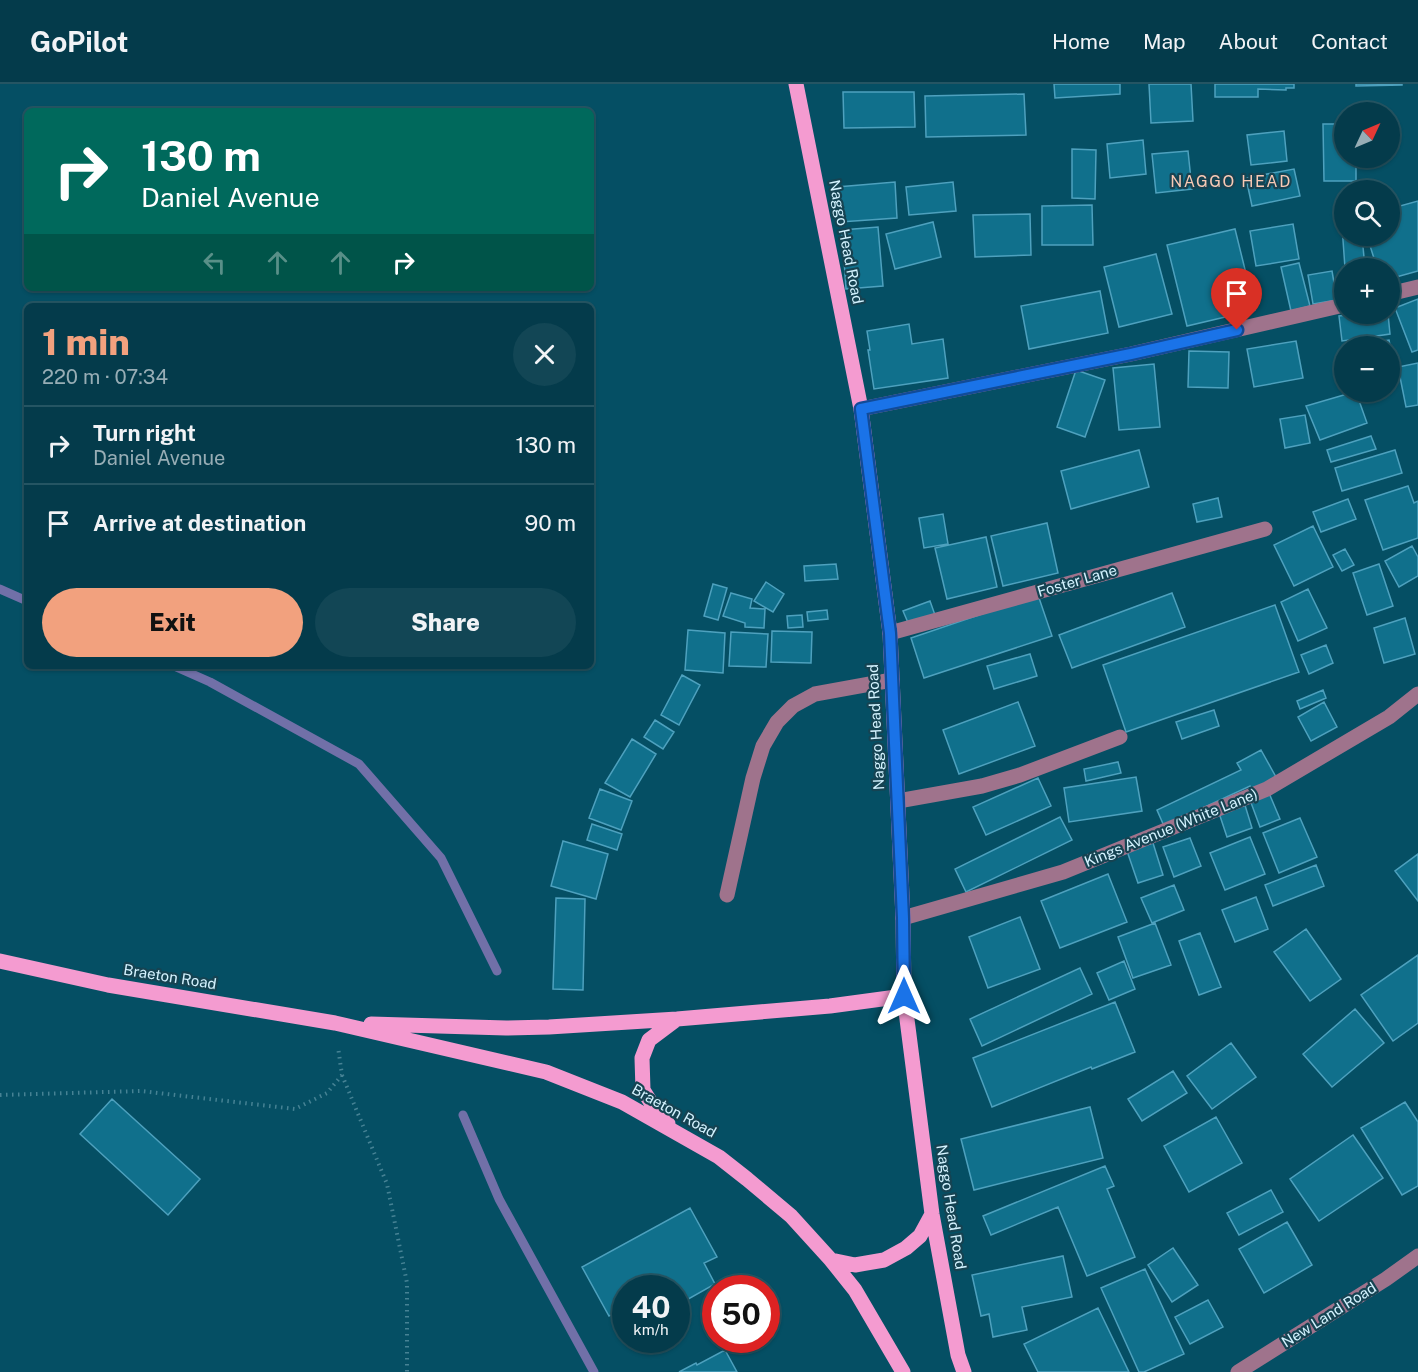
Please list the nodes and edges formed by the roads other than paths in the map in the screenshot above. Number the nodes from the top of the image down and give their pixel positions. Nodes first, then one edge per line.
1 (796, 84) edge
2 (1418, 287) edge
3 (1400, 291) edge
4 (1334, 306) edge
5 (861, 409) junction
6 (1265, 529) dead end
7 (890, 633) junction
8 (892, 680) junction
9 (1418, 694) edge
10 (1120, 737) dead end
11 (898, 801) junction
12 (727, 895) dead end
13 (903, 918) junction
14 (0, 961) edge
15 (904, 996) junction
16 (677, 1019) junction
17 (334, 1023) junction
18 (681, 1136) junction
19 (932, 1214) junction
20 (1418, 1256) edge
21 (831, 1260) junction
22 (903, 1372) edge
23 (964, 1372) edge
24 (1238, 1372) edge

1 - 5 main road, Naggo Head Road
2 - 3 street
4 - 5 street
5 - 7 main road, Naggo Head Road
6 - 7 street, Foster Lane
7 - 8 main road, Naggo Head Road
8 - 11 main road, Naggo Head Road
8 - 12 street
9 - 13 street, Kings Avenue (White Lane)
10 - 11 street
11 - 13 main road, Naggo Head Road
13 - 15 main road, Naggo Head Road
14 - 17 main road, Braeton Road
15 - 16 main road, Braeton Road
15 - 19 main road, Naggo Head Road
16 - 17 main road, Braeton Road
16 - 18 main road
17 - 18 main road, Braeton Road
18 - 21 main road, Braeton Road
19 - 21 main road
19 - 23 main road, Naggo Head Road
20 - 24 street, New Land Road
21 - 22 main road, Braeton Road

